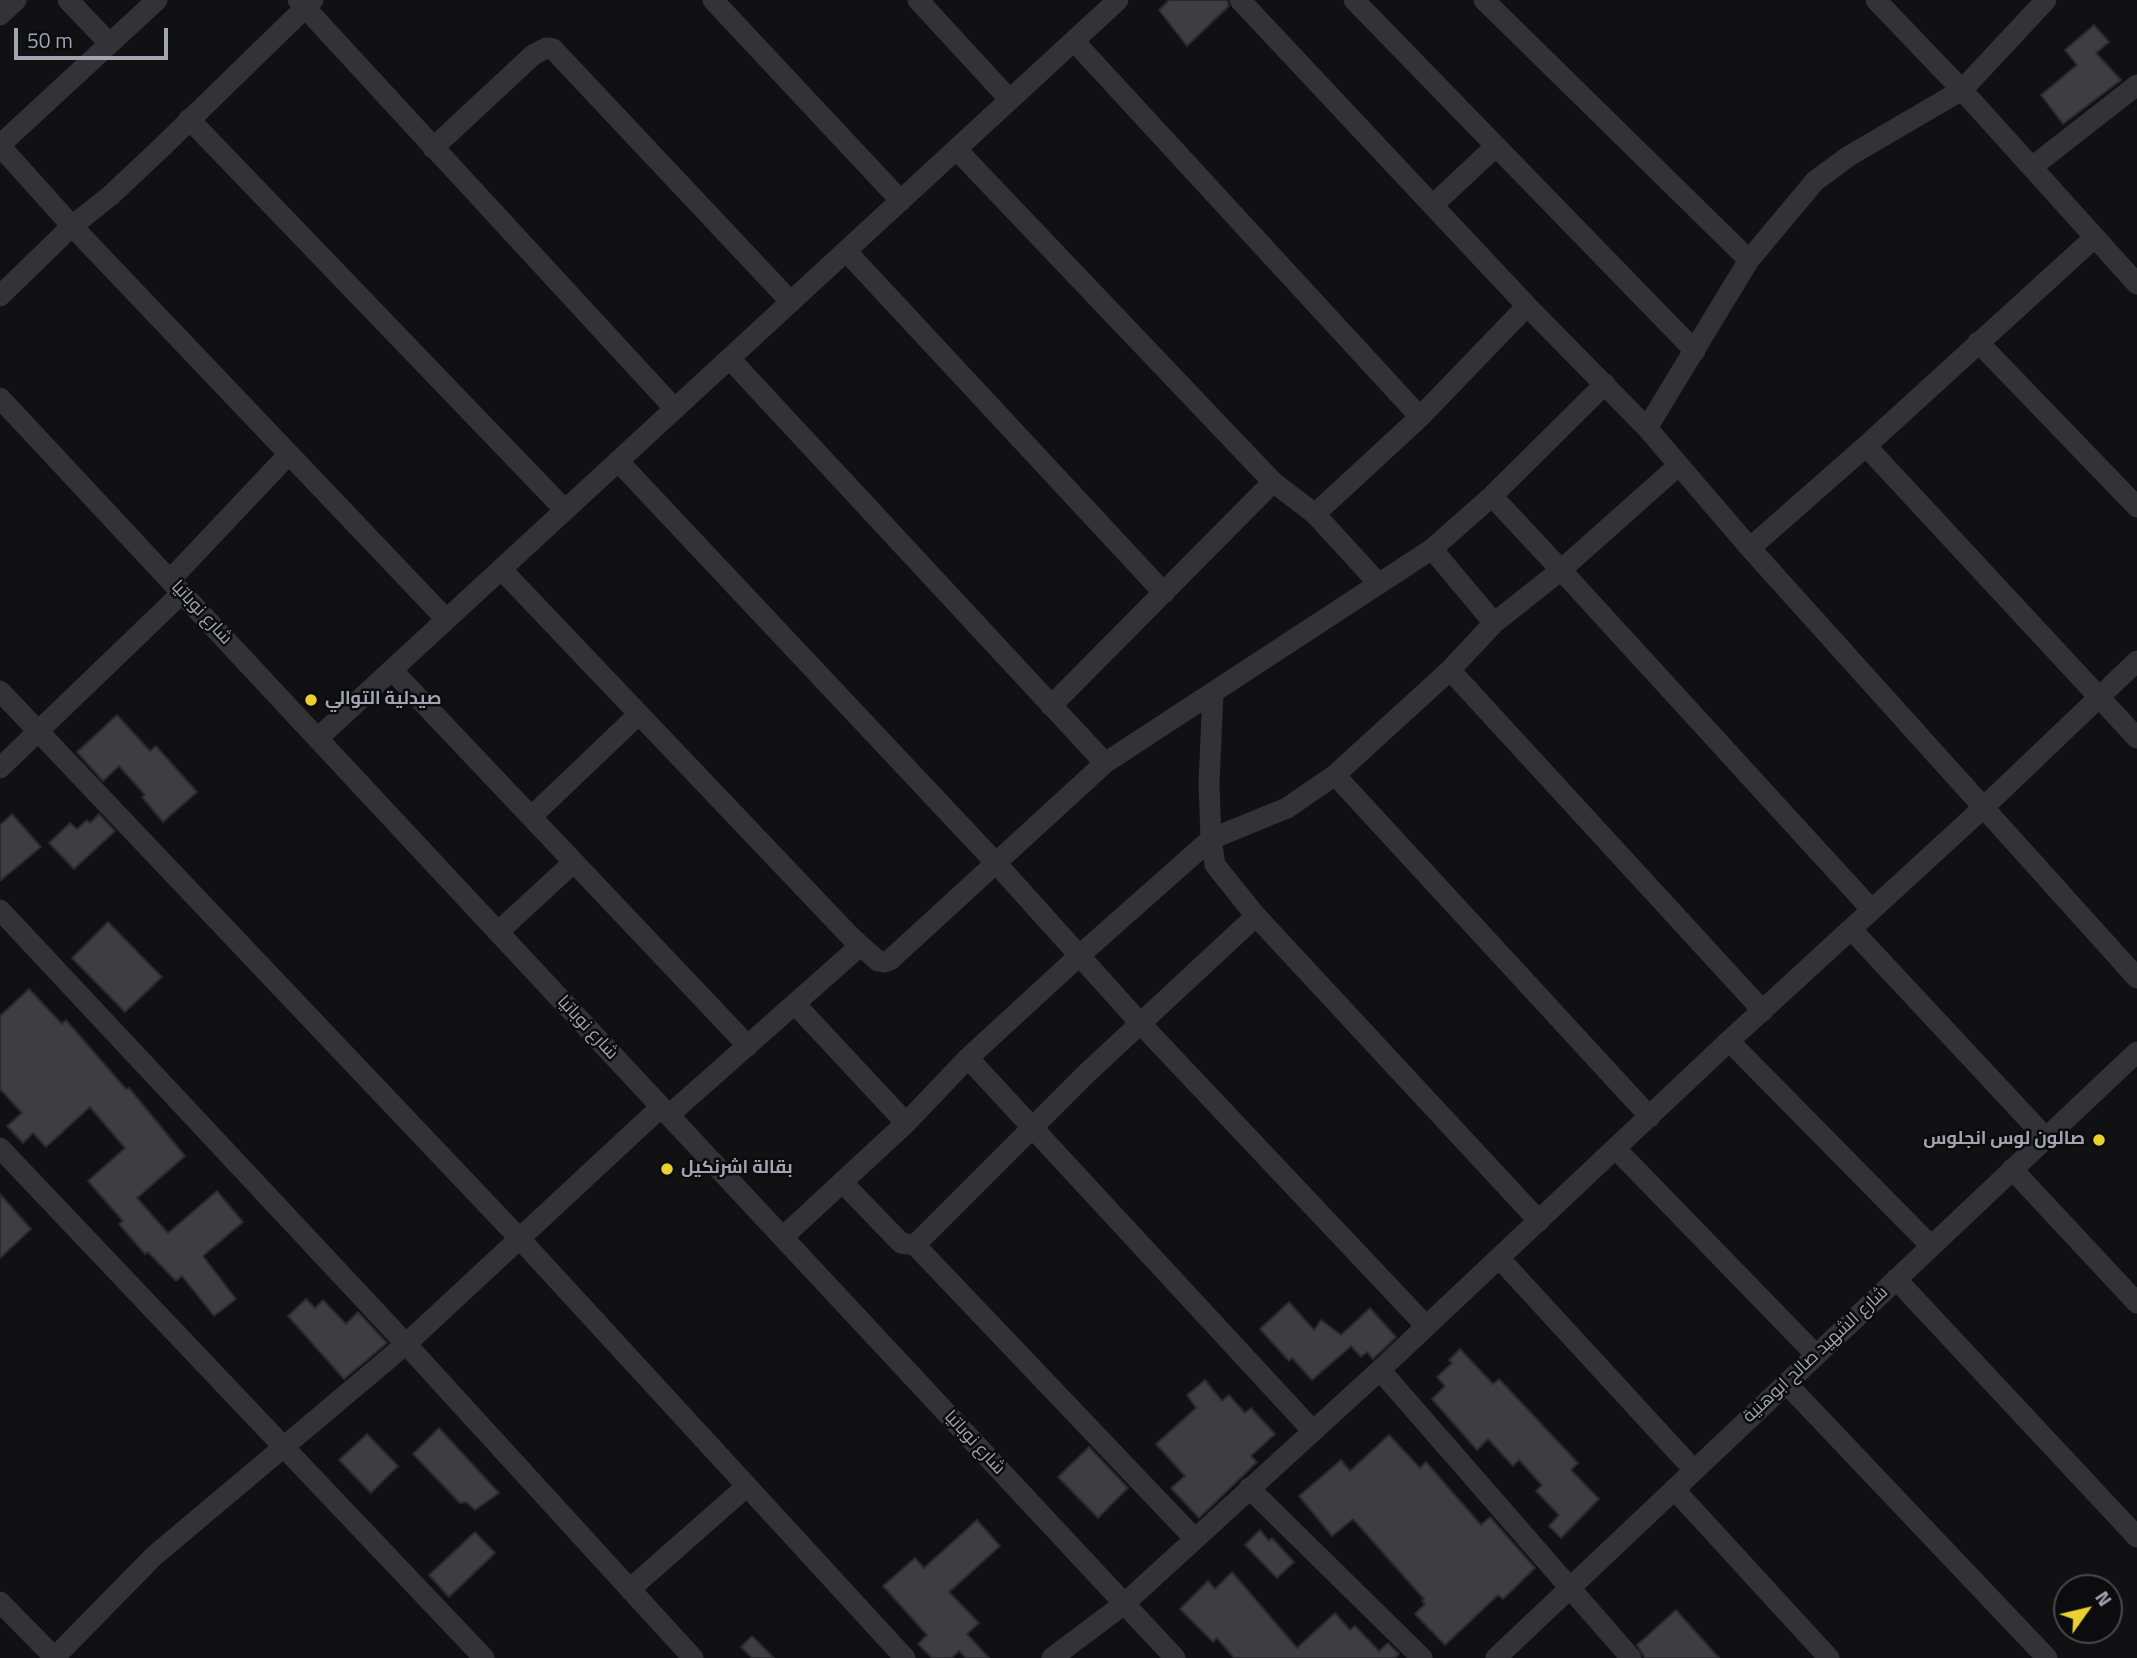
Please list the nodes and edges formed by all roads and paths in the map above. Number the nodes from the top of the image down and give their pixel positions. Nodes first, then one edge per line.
1 (16, 0) edge
2 (68, 0) edge
3 (157, 0) edge
4 (713, 0) edge
5 (918, 0) edge
6 (1118, 0) edge
7 (1240, 0) edge
8 (1354, 0) edge
9 (1484, 0) edge
10 (1876, 0) edge
11 (2046, 0) edge
12 (305, 3) edge
13 (0, 15) edge
14 (1074, 41) junction
15 (109, 43) junction
16 (2137, 85) edge
17 (1962, 90) junction
18 (1010, 100) junction
19 (190, 119) junction
20 (0, 146) edge
21 (1495, 147) junction
22 (433, 148) junction
23 (957, 150) junction
24 (2032, 167) junction
25 (901, 201) junction
26 (1433, 205) junction
27 (72, 226) junction
28 (2094, 238) junction
29 (846, 251) junction
30 (1749, 260) junction
31 (2137, 284) edge
32 (0, 296) edge
33 (791, 302) junction
34 (1527, 306) junction
35 (1978, 342) junction
36 (1695, 351) junction
37 (730, 359) junction
38 (1605, 384) junction
39 (0, 398) edge
40 (675, 409) junction
41 (1420, 417) junction
42 (1647, 428) junction
43 (1866, 446) junction
44 (289, 454) junction
45 (618, 461) junction
46 (1679, 465) junction
47 (1273, 481) junction
48 (1492, 496) junction
49 (2137, 507) edge
50 (565, 510) junction
51 (1315, 514) junction
52 (1750, 548) junction
53 (1432, 549) junction
54 (501, 569) junction
55 (1561, 570) junction
56 (1379, 584) junction
57 (176, 587) junction
58 (1164, 593) junction
59 (446, 619) junction
60 (1494, 623) junction
61 (2137, 661) edge
62 (392, 670) junction
63 (1450, 670) junction
64 (0, 691) edge
65 (1213, 693) junction
66 (2099, 698) junction
67 (1051, 706) junction
68 (639, 713) junction
69 (37, 731) junction
70 (318, 738) junction
71 (2137, 738) edge
72 (1105, 763) junction
73 (0, 768) edge
74 (1335, 775) junction
75 (1984, 807) junction
76 (531, 817) junction
77 (1211, 839) junction
78 (573, 862) junction
79 (995, 862) junction
80 (0, 910) edge
81 (1872, 910) junction
82 (1256, 916) junction
83 (1852, 929) junction
84 (498, 932) junction
85 (860, 947) junction
86 (1080, 955) junction
87 (2137, 978) edge
88 (795, 1004) junction
89 (1763, 1011) junction
90 (1141, 1024) junction
91 (1729, 1041) junction
92 (747, 1046) junction
93 (968, 1058) junction
94 (2132, 1066) edge
95 (665, 1111) junction
96 (1650, 1117) junction
97 (906, 1123) junction
98 (1033, 1126) junction
99 (2045, 1138) junction
100 (0, 1148) edge
101 (1616, 1149) junction
102 (2012, 1169) junction
103 (842, 1182) junction
104 (1539, 1222) junction
105 (783, 1237) junction
106 (520, 1239) junction
107 (915, 1245) junction
108 (1931, 1246) junction
109 (1500, 1259) junction
110 (1896, 1279) junction
111 (2137, 1303) edge
112 (1426, 1326) junction
113 (406, 1344) junction
114 (1816, 1355) junction
115 (1380, 1370) junction
116 (1786, 1383) junction
117 (1313, 1431) junction
118 (286, 1447) junction
119 (1694, 1470) junction
120 (747, 1486) junction
121 (1249, 1488) junction
122 (1674, 1489) junction
123 (2137, 1537) edge
124 (1194, 1538) junction
125 (630, 1589) junction
126 (1569, 1590) junction
127 (0, 1602) edge
128 (1124, 1604) junction
129 (55, 1658) edge
130 (484, 1658) edge
131 (693, 1658) edge
132 (905, 1658) edge
133 (1052, 1658) edge
134 (1175, 1658) edge
135 (1422, 1658) edge
136 (1496, 1658) edge
137 (1631, 1658) edge
138 (1829, 1658) edge
139 (2047, 1658) edge

1 - 13 street
2 - 15 street
3 - 15 street
4 - 25 street
5 - 18 street
6 - 14 street
7 - 26 street
8 - 21 street
9 - 30 street
10 - 17 street
11 - 17 street
12 - 19 street
12 - 22 street
14 - 18 street
14 - 41 street
15 - 20 street
16 - 24 street
17 - 24 street
17 - 30 street
18 - 23 street
19 - 27 street
19 - 50 street
20 - 27 street
21 - 26 street
21 - 36 street
22 - 33 street
22 - 40 street
23 - 25 street
23 - 47 street
24 - 28 street
25 - 29 street
26 - 34 street
27 - 32 street
27 - 44 street
28 - 31 street
28 - 35 street
29 - 33 street
29 - 58 street
30 - 36 street
33 - 37 street
34 - 38 street
34 - 41 street
35 - 43 street
35 - 49 street
36 - 42 street
37 - 40 street
37 - 67 street
38 - 42 street
38 - 48 street
39 - 57 street, شارع نوباتيا
40 - 45 street
41 - 51 street
42 - 46 street
43 - 52 street
43 - 66 street
44 - 57 street
44 - 59 street
45 - 50 street
45 - 79 street
46 - 52 street
46 - 55 street
47 - 51 street
47 - 58 street
48 - 53 street
48 - 55 street
50 - 54 street
51 - 56 street
52 - 75 street
53 - 56 street
53 - 60 street
54 - 59 street
54 - 68 street
55 - 60 street
55 - 81 street
56 - 65 street
57 - 69 street
57 - 70 street, شارع نوباتيا
58 - 67 street
59 - 62 street
60 - 63 street
61 - 66 street
62 - 70 street
62 - 76 street
63 - 74 street
63 - 89 street
64 - 69 street
65 - 72 street
65 - 77 street
66 - 71 street
66 - 75 street
67 - 72 street
68 - 76 street
68 - 85 street
69 - 73 street
69 - 106 street
70 - 84 street, شارع نوباتيا
72 - 79 street
74 - 77 street
74 - 96 street
75 - 81 street
75 - 87 street
76 - 78 street
77 - 82 street
77 - 86 street
78 - 84 street
78 - 92 street
79 - 85 street
79 - 86 street
80 - 113 street
81 - 83 street
82 - 90 street
82 - 104 street
83 - 89 street
83 - 99 street
84 - 95 street, شارع نوباتيا
85 - 88 street
86 - 90 street
86 - 93 street
88 - 92 street
88 - 97 street
89 - 91 street
90 - 98 street
90 - 112 street
91 - 96 street
91 - 108 street
92 - 95 street
93 - 97 street
93 - 98 street
94 - 99 street, شارع الشهيد صالح ابوهنية
95 - 105 street, شارع نوباتيا
95 - 106 street
96 - 101 street
97 - 103 street
98 - 107 street
98 - 117 street
99 - 102 street, شارع الشهيد صالح ابوهنية
100 - 118 street
101 - 104 street
101 - 114 street
102 - 108 street, شارع الشهيد صالح ابوهنية
102 - 111 street
103 - 105 street
103 - 107 street
104 - 109 street
105 - 128 street, شارع نوباتيا
106 - 113 street
106 - 120 street
107 - 124 street
108 - 110 street, شارع الشهيد صالح ابوهنية
109 - 112 street
109 - 119 street
110 - 114 street, شارع الشهيد صالح ابوهنية
110 - 123 street
112 - 115 street
113 - 118 street
113 - 125 street
114 - 116 street, شارع الشهيد صالح ابوهنية
115 - 117 street
115 - 126 street
116 - 119 street, شارع الشهيد صالح ابوهنية
116 - 139 street
117 - 121 street
118 - 129 street
118 - 130 street
119 - 122 street, شارع الشهيد صالح ابوهنية
120 - 125 street
120 - 132 street
121 - 124 street
121 - 135 street
122 - 126 street, شارع الشهيد صالح ابوهنية
122 - 138 street
124 - 128 street
125 - 131 street
126 - 136 street, شارع الشهيد صالح ابوهنية
126 - 137 street
127 - 129 street
128 - 133 street
128 - 134 street, شارع نوباتيا

